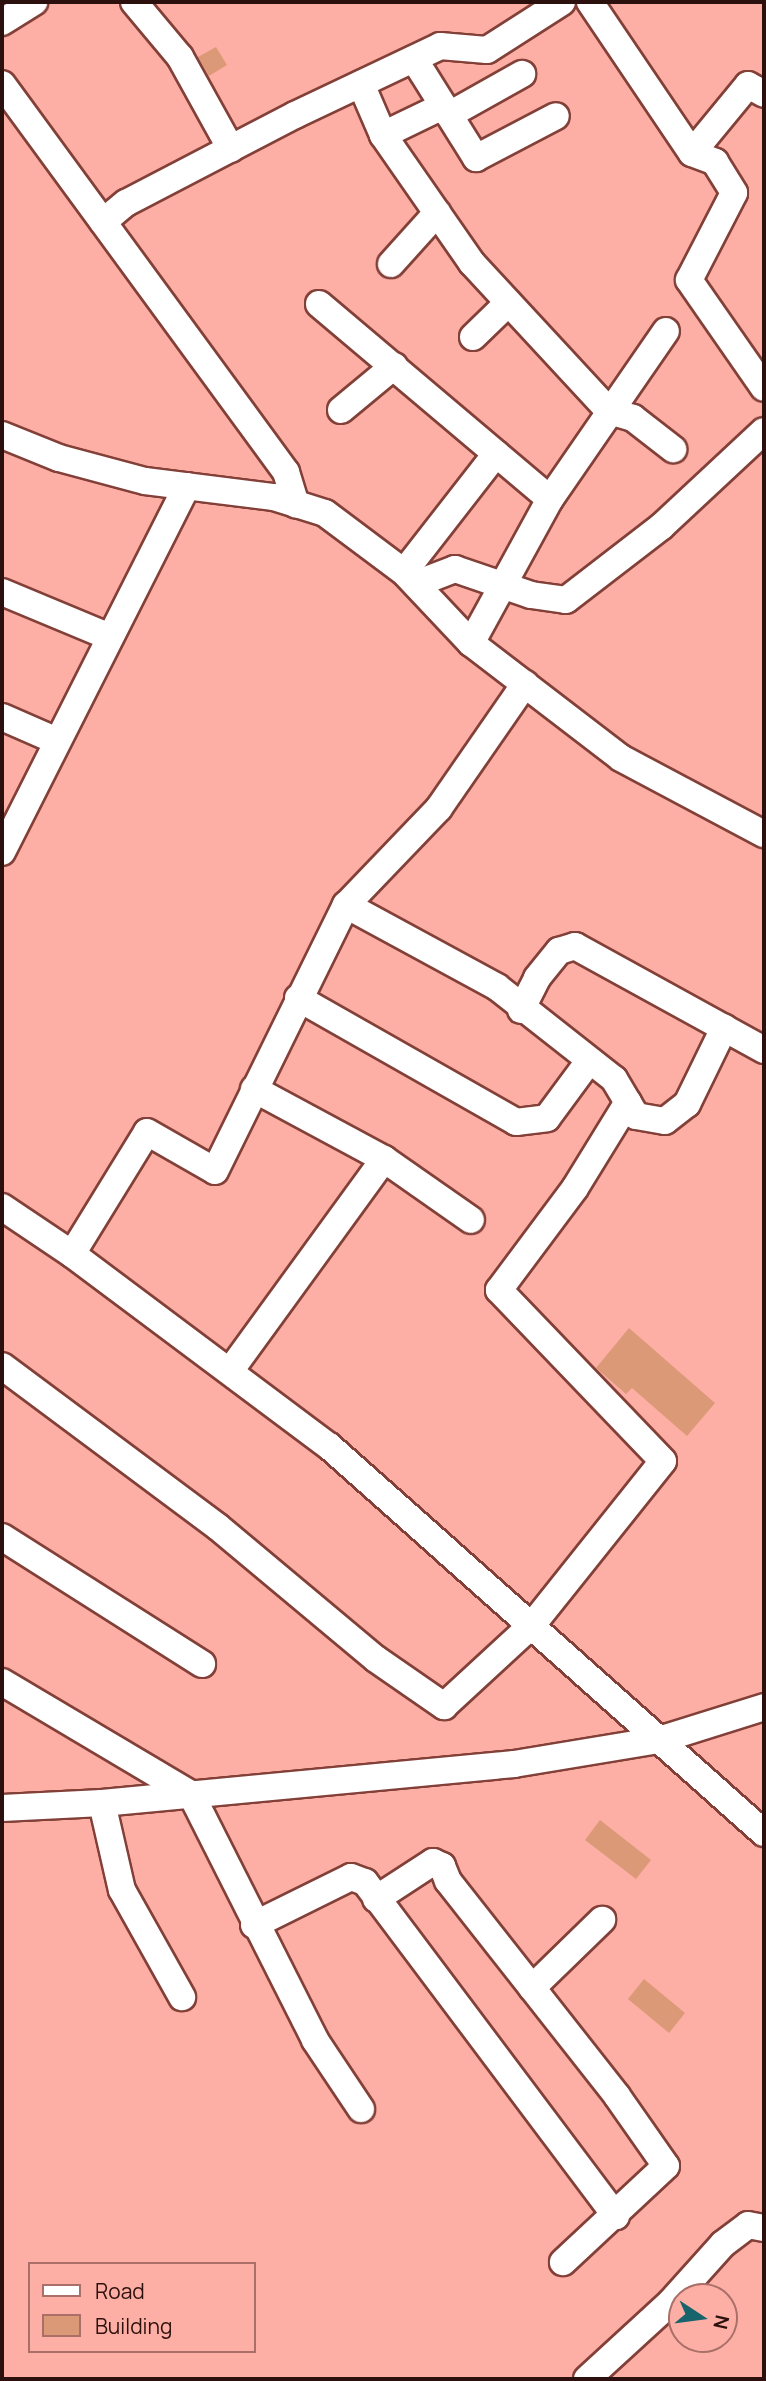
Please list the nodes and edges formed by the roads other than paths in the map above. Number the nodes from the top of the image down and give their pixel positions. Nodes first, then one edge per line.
1 (34, 2) edge
2 (134, 2) edge
3 (562, 2) edge
4 (590, 2) edge
5 (2, 22) edge
6 (414, 59) junction
7 (522, 74) dead end
8 (2, 84) edge
9 (361, 84) junction
10 (764, 94) edge
11 (446, 111) junction
12 (556, 116) dead end
13 (383, 135) junction
14 (231, 149) junction
15 (692, 153) junction
16 (436, 213) junction
17 (103, 222) junction
18 (391, 264) dead end
19 (508, 303) junction
20 (319, 304) dead end
21 (666, 331) dead end
22 (473, 337) dead end
23 (394, 366) junction
24 (764, 388) edge
25 (341, 410) dead end
26 (609, 411) junction
27 (764, 431) edge
28 (2, 435) edge
29 (673, 449) dead end
30 (496, 454) junction
31 (187, 486) junction
32 (550, 499) junction
33 (296, 504) junction
34 (410, 578) junction
35 (503, 586) junction
36 (2, 592) edge
37 (110, 637) junction
38 (471, 643) junction
39 (525, 684) junction
40 (2, 718) edge
41 (57, 741) junction
42 (764, 834) edge
43 (2, 852) edge
44 (346, 905) junction
45 (298, 998) junction
46 (521, 1010) junction
47 (724, 1028) junction
48 (764, 1050) edge
49 (589, 1061) junction
50 (254, 1089) junction
51 (628, 1102) junction
52 (384, 1159) junction
53 (2, 1207) edge
54 (471, 1220) dead end
55 (72, 1254) junction
56 (2, 1366) edge
57 (230, 1371) junction
58 (2, 1537) edge
59 (531, 1626) junction
60 (202, 1664) dead end
61 (2, 1682) edge
62 (764, 1707) edge
63 (659, 1740) junction
64 (2, 1789) edge
65 (191, 1794) junction
66 (102, 1803) junction
67 (32, 1804) junction
68 (2, 1808) edge
69 (764, 1833) edge
70 (376, 1899) junction
71 (602, 1920) dead end
72 (254, 1925) junction
73 (532, 1988) junction
74 (182, 1997) dead end
75 (361, 2109) dead end
76 (616, 2216) junction
77 (764, 2228) edge
78 (563, 2262) dead end
79 (587, 2379) edge

1 - 5 street
2 - 14 street
3 - 6 street
4 - 15 street
6 - 9 street
6 - 11 street
7 - 11 street
8 - 17 street
9 - 13 street
9 - 14 street
10 - 15 street
11 - 12 street
11 - 13 street
13 - 16 street
14 - 17 street
15 - 24 street
16 - 18 street
16 - 19 street
17 - 33 street
19 - 22 street
19 - 26 street
20 - 23 street
21 - 26 street
23 - 25 street
23 - 30 street
26 - 29 street
26 - 32 street
27 - 35 street
28 - 31 street
30 - 32 street
30 - 34 street
31 - 33 street
31 - 37 street
32 - 35 street
33 - 34 street
34 - 35 street
34 - 38 street
35 - 38 street
36 - 37 street
37 - 41 street
38 - 39 street
39 - 42 street
39 - 44 street
40 - 41 street
41 - 43 street
44 - 45 street
44 - 46 street
45 - 49 street
45 - 50 street
46 - 47 street
46 - 49 street
47 - 48 street
47 - 51 street
49 - 51 street
50 - 52 street
50 - 55 street
51 - 59 street
52 - 54 street
52 - 57 street
53 - 55 street
55 - 57 street
56 - 59 street
57 - 59 street
58 - 60 street
59 - 63 street
61 - 65 street
62 - 63 street
63 - 65 street
63 - 69 street
64 - 67 street
65 - 66 street
65 - 72 street
66 - 67 street
66 - 74 street
67 - 68 street
70 - 72 street
70 - 73 street
70 - 76 street
71 - 73 street
72 - 75 street
73 - 76 street
76 - 78 street
77 - 79 street

